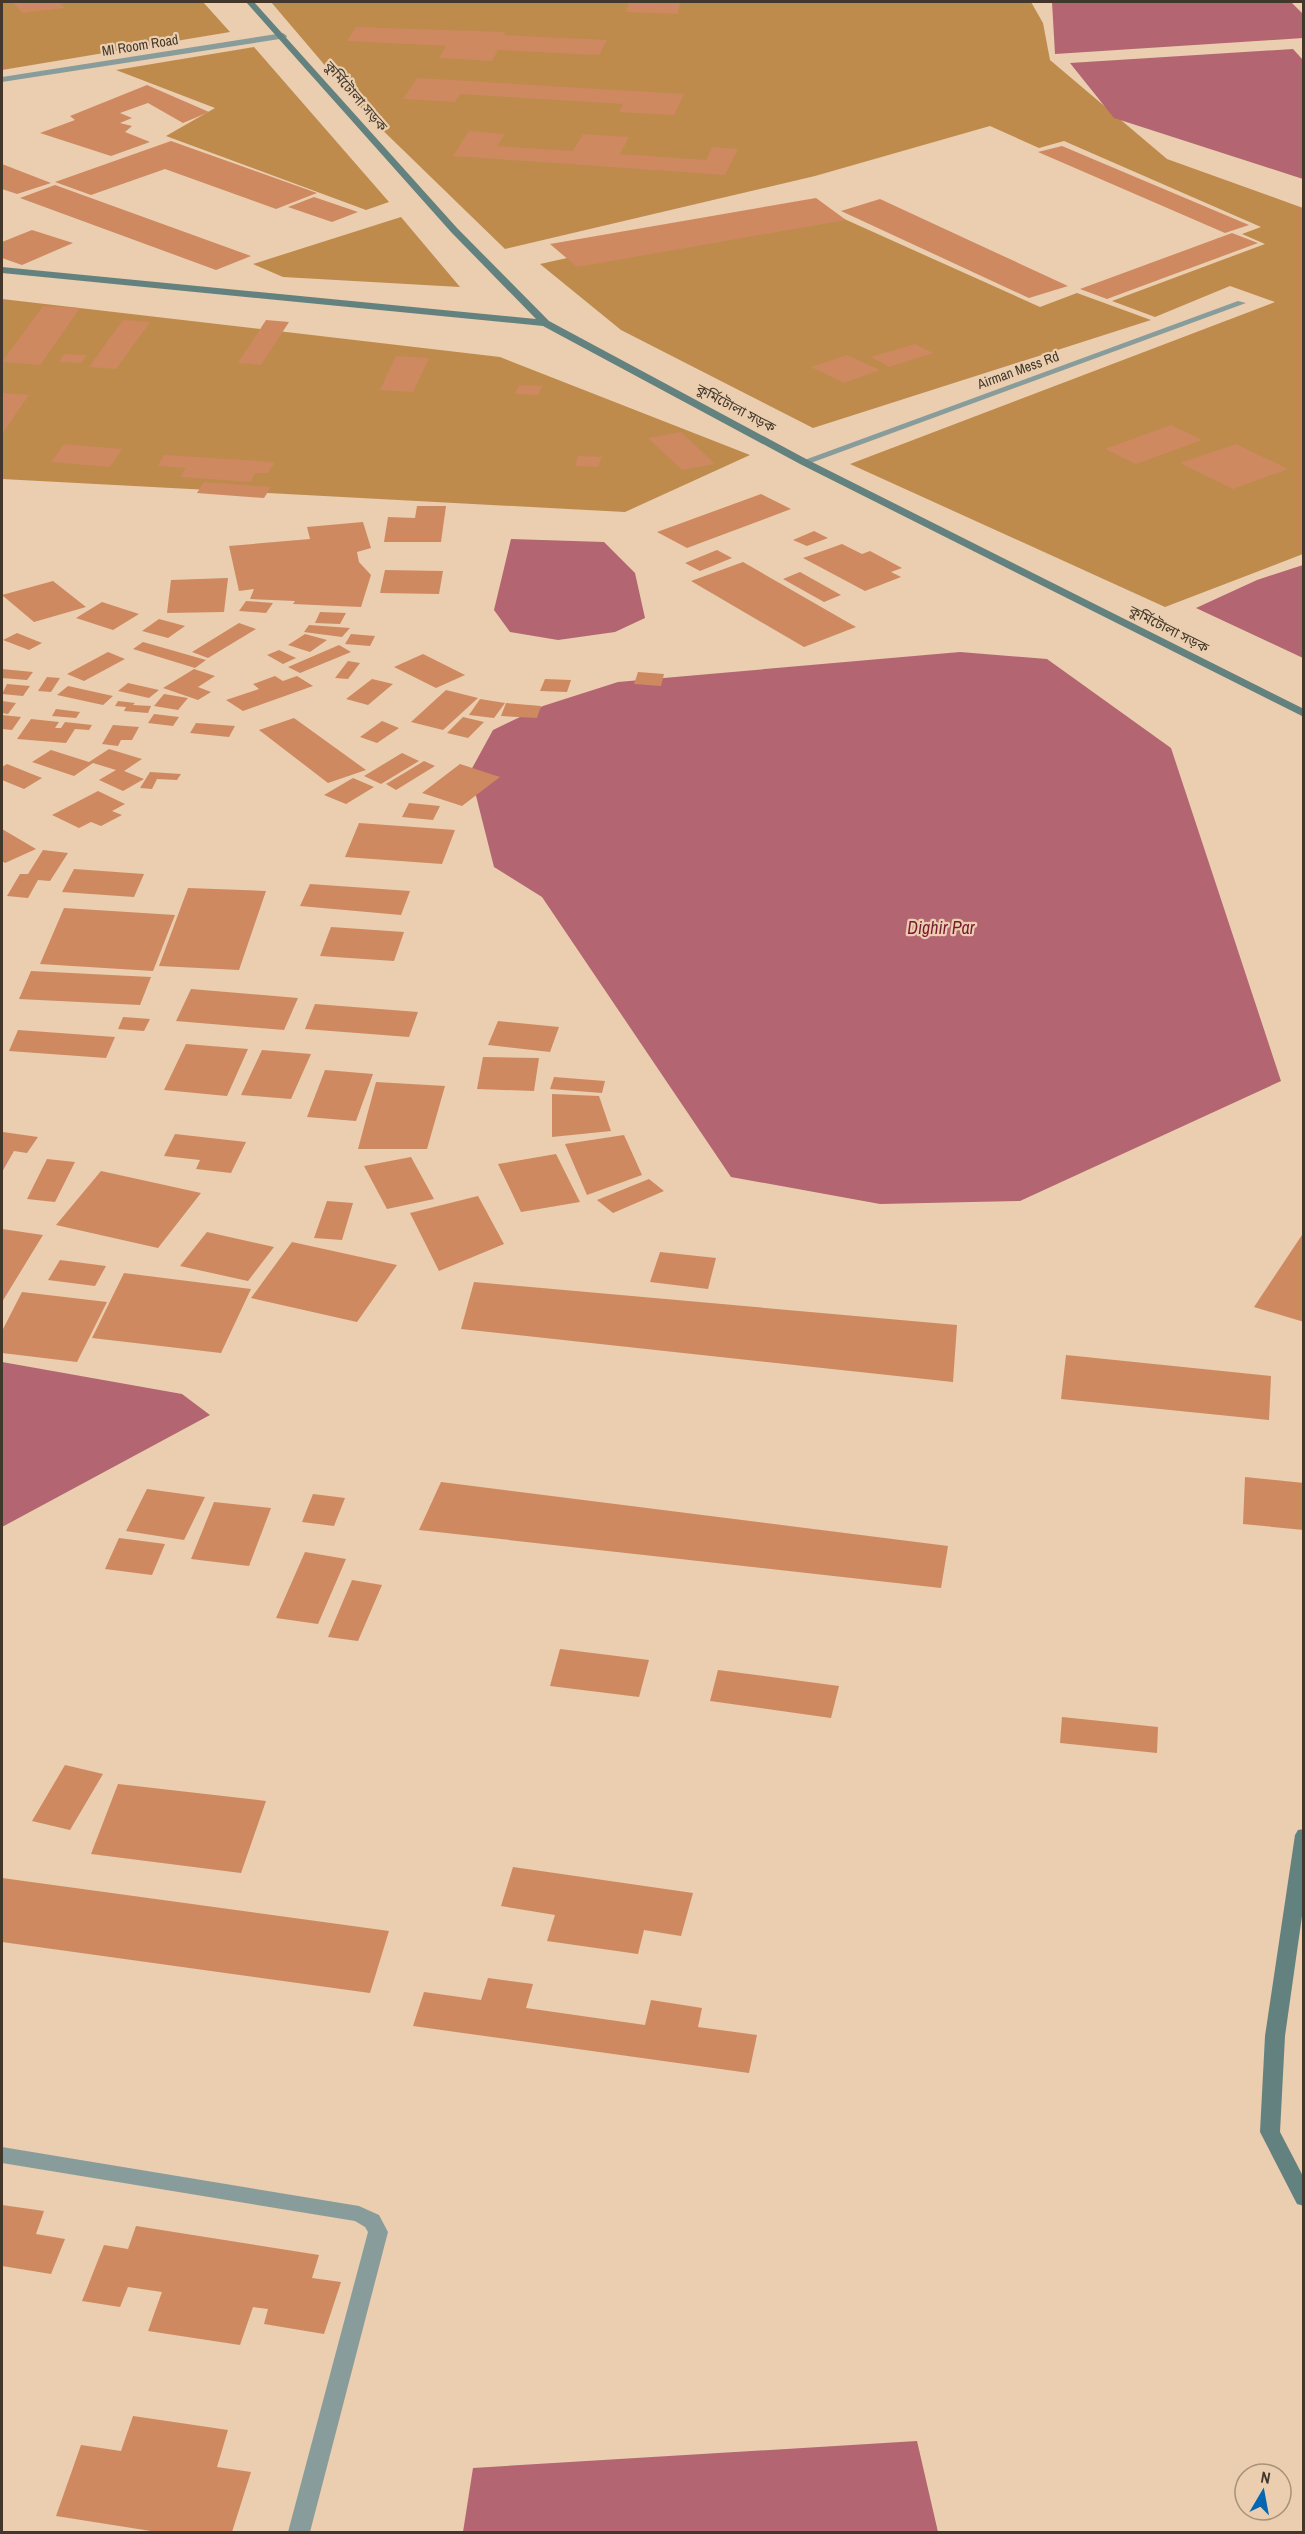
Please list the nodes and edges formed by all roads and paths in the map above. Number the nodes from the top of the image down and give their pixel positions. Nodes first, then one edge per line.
1 (250, 2) edge
2 (283, 36) junction
3 (2, 80) edge
4 (2, 270) edge
5 (1241, 303) dead end
6 (545, 323) junction
7 (804, 462) junction
8 (1304, 714) edge
9 (1304, 1835) edge
10 (2, 2155) edge
11 (1304, 2198) edge
12 (299, 2532) edge

1 - 2 street, কুর্মিটোলা সড়ক
2 - 3 street, MI Room Road
2 - 6 street, কুর্মিটোলা সড়ক
4 - 6 street
5 - 7 street, Airman Mess Rd
6 - 7 street, কুর্মিটোলা সড়ক
7 - 8 street, কুর্মিটোলা সড়ক
9 - 11 street
10 - 12 street

